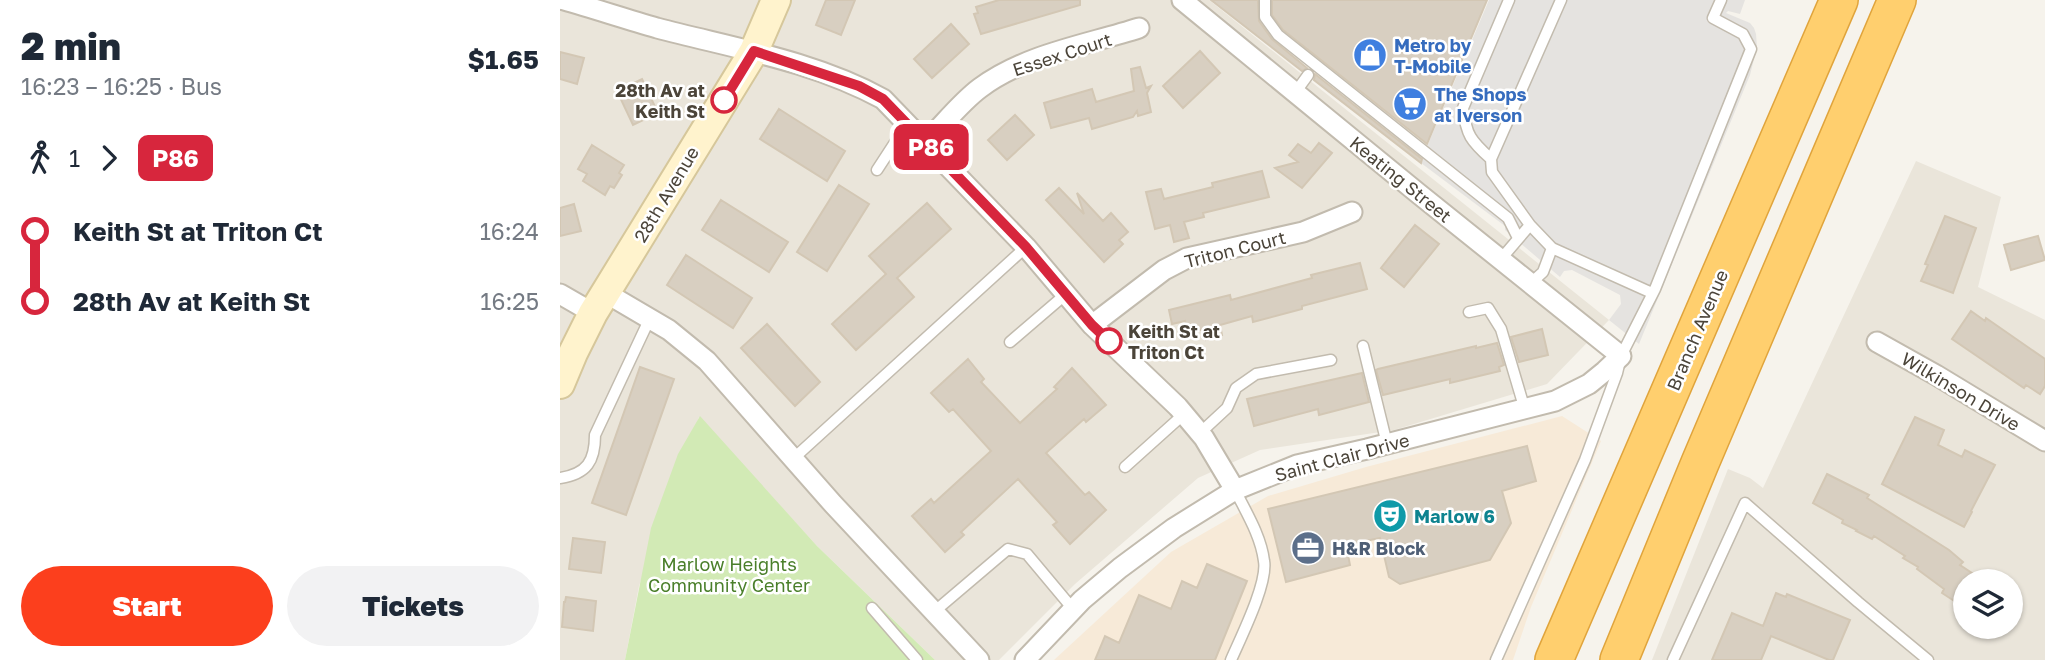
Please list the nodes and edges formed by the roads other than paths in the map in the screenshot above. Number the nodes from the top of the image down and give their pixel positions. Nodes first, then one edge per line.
1 (564, 0) edge
2 (776, 0) edge
3 (1182, 0) edge
4 (1265, 0) edge
5 (1509, 0) edge
6 (1560, 0) edge
7 (1721, 0) edge
8 (1832, 0) edge
9 (1839, 0) edge
10 (1897, 0) edge
11 (1913, 0) edge
12 (1139, 29) dead end
13 (1820, 44) junction
14 (754, 51) junction
15 (1308, 75) dead end
16 (1295, 93) junction
17 (907, 123) junction
18 (1841, 133) junction
19 (926, 142) junction
20 (1491, 159) junction
21 (877, 170) dead end
22 (1352, 212) dead end
23 (1530, 225) junction
24 (1518, 238) junction
25 (1026, 247) junction
26 (1552, 248) junction
27 (1501, 259) junction
28 (1531, 283) junction
29 (1653, 293) junction
30 (560, 294) edge
31 (1066, 295) junction
32 (600, 303) junction
33 (1469, 312) dead end
34 (650, 318) junction
35 (1092, 325) junction
36 (1010, 342) dead end
37 (1877, 342) dead end
38 (1363, 346) dead end
39 (1621, 356) junction
40 (1331, 360) dead end
41 (560, 384) edge
42 (1525, 410) junction
43 (1184, 414) junction
44 (1200, 433) junction
45 (2045, 441) edge
46 (1387, 444) junction
47 (794, 458) junction
48 (1125, 467) dead end
49 (560, 478) edge
50 (1235, 490) junction
51 (872, 608) dead end
52 (1073, 609) junction
53 (935, 611) junction
54 (917, 660) edge
55 (979, 660) edge
56 (1025, 660) edge
57 (1231, 660) edge
58 (1496, 660) edge
59 (1554, 660) edge
60 (1619, 660) edge
61 (1673, 660) edge
62 (1928, 660) edge

1 - 14 street
2 - 14 street, 28th Avenue
3 - 16 street, Keating Street
4 - 24 lane
5 - 20 lane
6 - 20 lane
7 - 29 lane
8 - 13 highway
9 - 13 highway, Branch Avenue
10 - 18 highway
11 - 18 highway
12 - 19 street, Essex Court
13 - 59 highway, Branch Avenue
14 - 17 street
14 - 32 street, 28th Avenue
15 - 16 lane
16 - 27 street, Keating Street
17 - 19 street
17 - 21 lane
18 - 60 highway
19 - 25 street
20 - 23 lane
22 - 35 street, Triton Court
23 - 24 lane
23 - 26 lane
24 - 27 lane
25 - 31 street
25 - 47 lane
26 - 28 lane
26 - 29 lane
27 - 28 street, Keating Street
28 - 39 street, Keating Street
29 - 39 lane
30 - 32 street
31 - 35 street
31 - 36 lane
32 - 34 street
32 - 41 street, 28th Avenue
33 - 42 lane
34 - 47 street
34 - 49 lane
35 - 43 street
37 - 45 street, Wilkinson Drive
38 - 46 lane
39 - 42 street, Saint Clair Drive
39 - 58 lane
40 - 44 lane
42 - 46 street, Saint Clair Drive
43 - 44 street
43 - 48 lane
44 - 50 street
46 - 50 street, Saint Clair Drive
47 - 53 street
50 - 52 street, Saint Clair Drive
50 - 57 lane
51 - 54 lane
52 - 53 lane
52 - 56 street, Saint Clair Drive
53 - 55 street
61 - 62 lane

